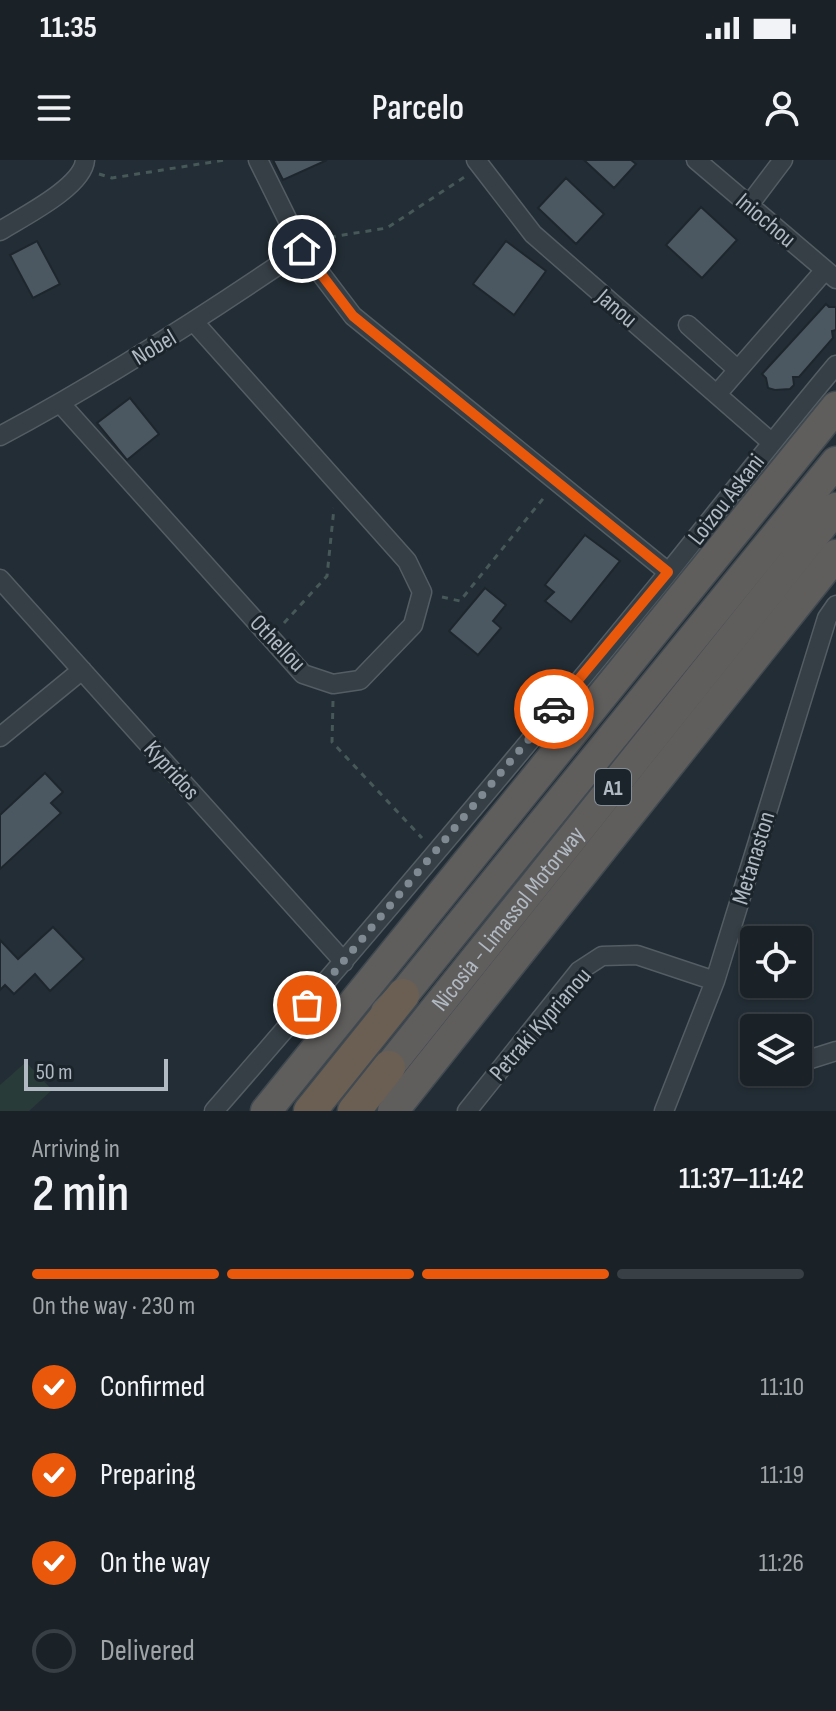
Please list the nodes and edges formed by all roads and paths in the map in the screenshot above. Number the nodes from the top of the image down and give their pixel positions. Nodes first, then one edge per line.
1 (225, 160) edge
2 (258, 160) edge
3 (696, 160) edge
4 (783, 160) edge
5 (478, 163) edge
6 (85, 164) edge
7 (749, 205) junction
8 (0, 231) edge
9 (300, 246) junction
10 (831, 275) edge
11 (194, 322) junction
12 (688, 325) dead end
13 (836, 365) edge
14 (738, 370) junction
15 (717, 394) junction
16 (61, 404) junction
17 (836, 407) edge
18 (0, 436) edge
19 (771, 442) junction
20 (836, 462) edge
21 (557, 481) junction
22 (337, 483) junction
23 (836, 508) edge
24 (836, 555) edge
25 (668, 572) junction
26 (0, 579) edge
27 (422, 592) junction
28 (836, 605) edge
29 (271, 638) junction
30 (82, 670) junction
31 (333, 684) junction
32 (0, 737) edge
33 (435, 852) junction
34 (344, 962) junction
35 (715, 981) junction
36 (403, 995) junction
37 (836, 1051) edge
38 (812, 1059) edge
39 (389, 1067) junction
40 (214, 1111) edge
41 (266, 1111) edge
42 (290, 1111) edge
43 (310, 1111) edge
44 (354, 1111) edge
45 (365, 1111) edge
46 (393, 1111) edge
47 (467, 1111) edge
48 (664, 1111) edge

1 - 6 path
2 - 9 street
3 - 7 street, Iniochou
4 - 7 street
5 - 9 path
5 - 15 street, Janou
6 - 8 street
7 - 10 street, Iniochou
9 - 11 street, Nobel
9 - 21 street
10 - 14 street
11 - 16 street, Nobel
11 - 22 street
12 - 14 street
13 - 19 street, Loizou Askani
14 - 15 street
15 - 19 street, Janou
16 - 18 street, Nobel
16 - 29 street, Othellou
17 - 41 highway
19 - 25 street, Loizou Askani
20 - 36 highway, Nicosia - Limassol Motorway / A1
21 - 25 street
21 - 27 path
22 - 27 street
22 - 29 path
23 - 39 highway, Nicosia - Limassol Motorway / A1
24 - 46 highway
25 - 33 street, Loizou Askani
26 - 30 street, Kypridos
27 - 31 street, Othellou
28 - 35 street, Metanaston
29 - 31 street, Othellou
30 - 32 street
30 - 34 street, Kypridos
31 - 33 path
33 - 34 street, Loizou Askani
34 - 40 street, Loizou Askani
35 - 47 street, Petraki Kyprianou
35 - 48 street, Metanaston
36 - 42 highway, Nicosia - Limassol Motorway
36 - 43 highway
37 - 38 street
39 - 44 highway
39 - 45 highway, Nicosia - Limassol Motorway

